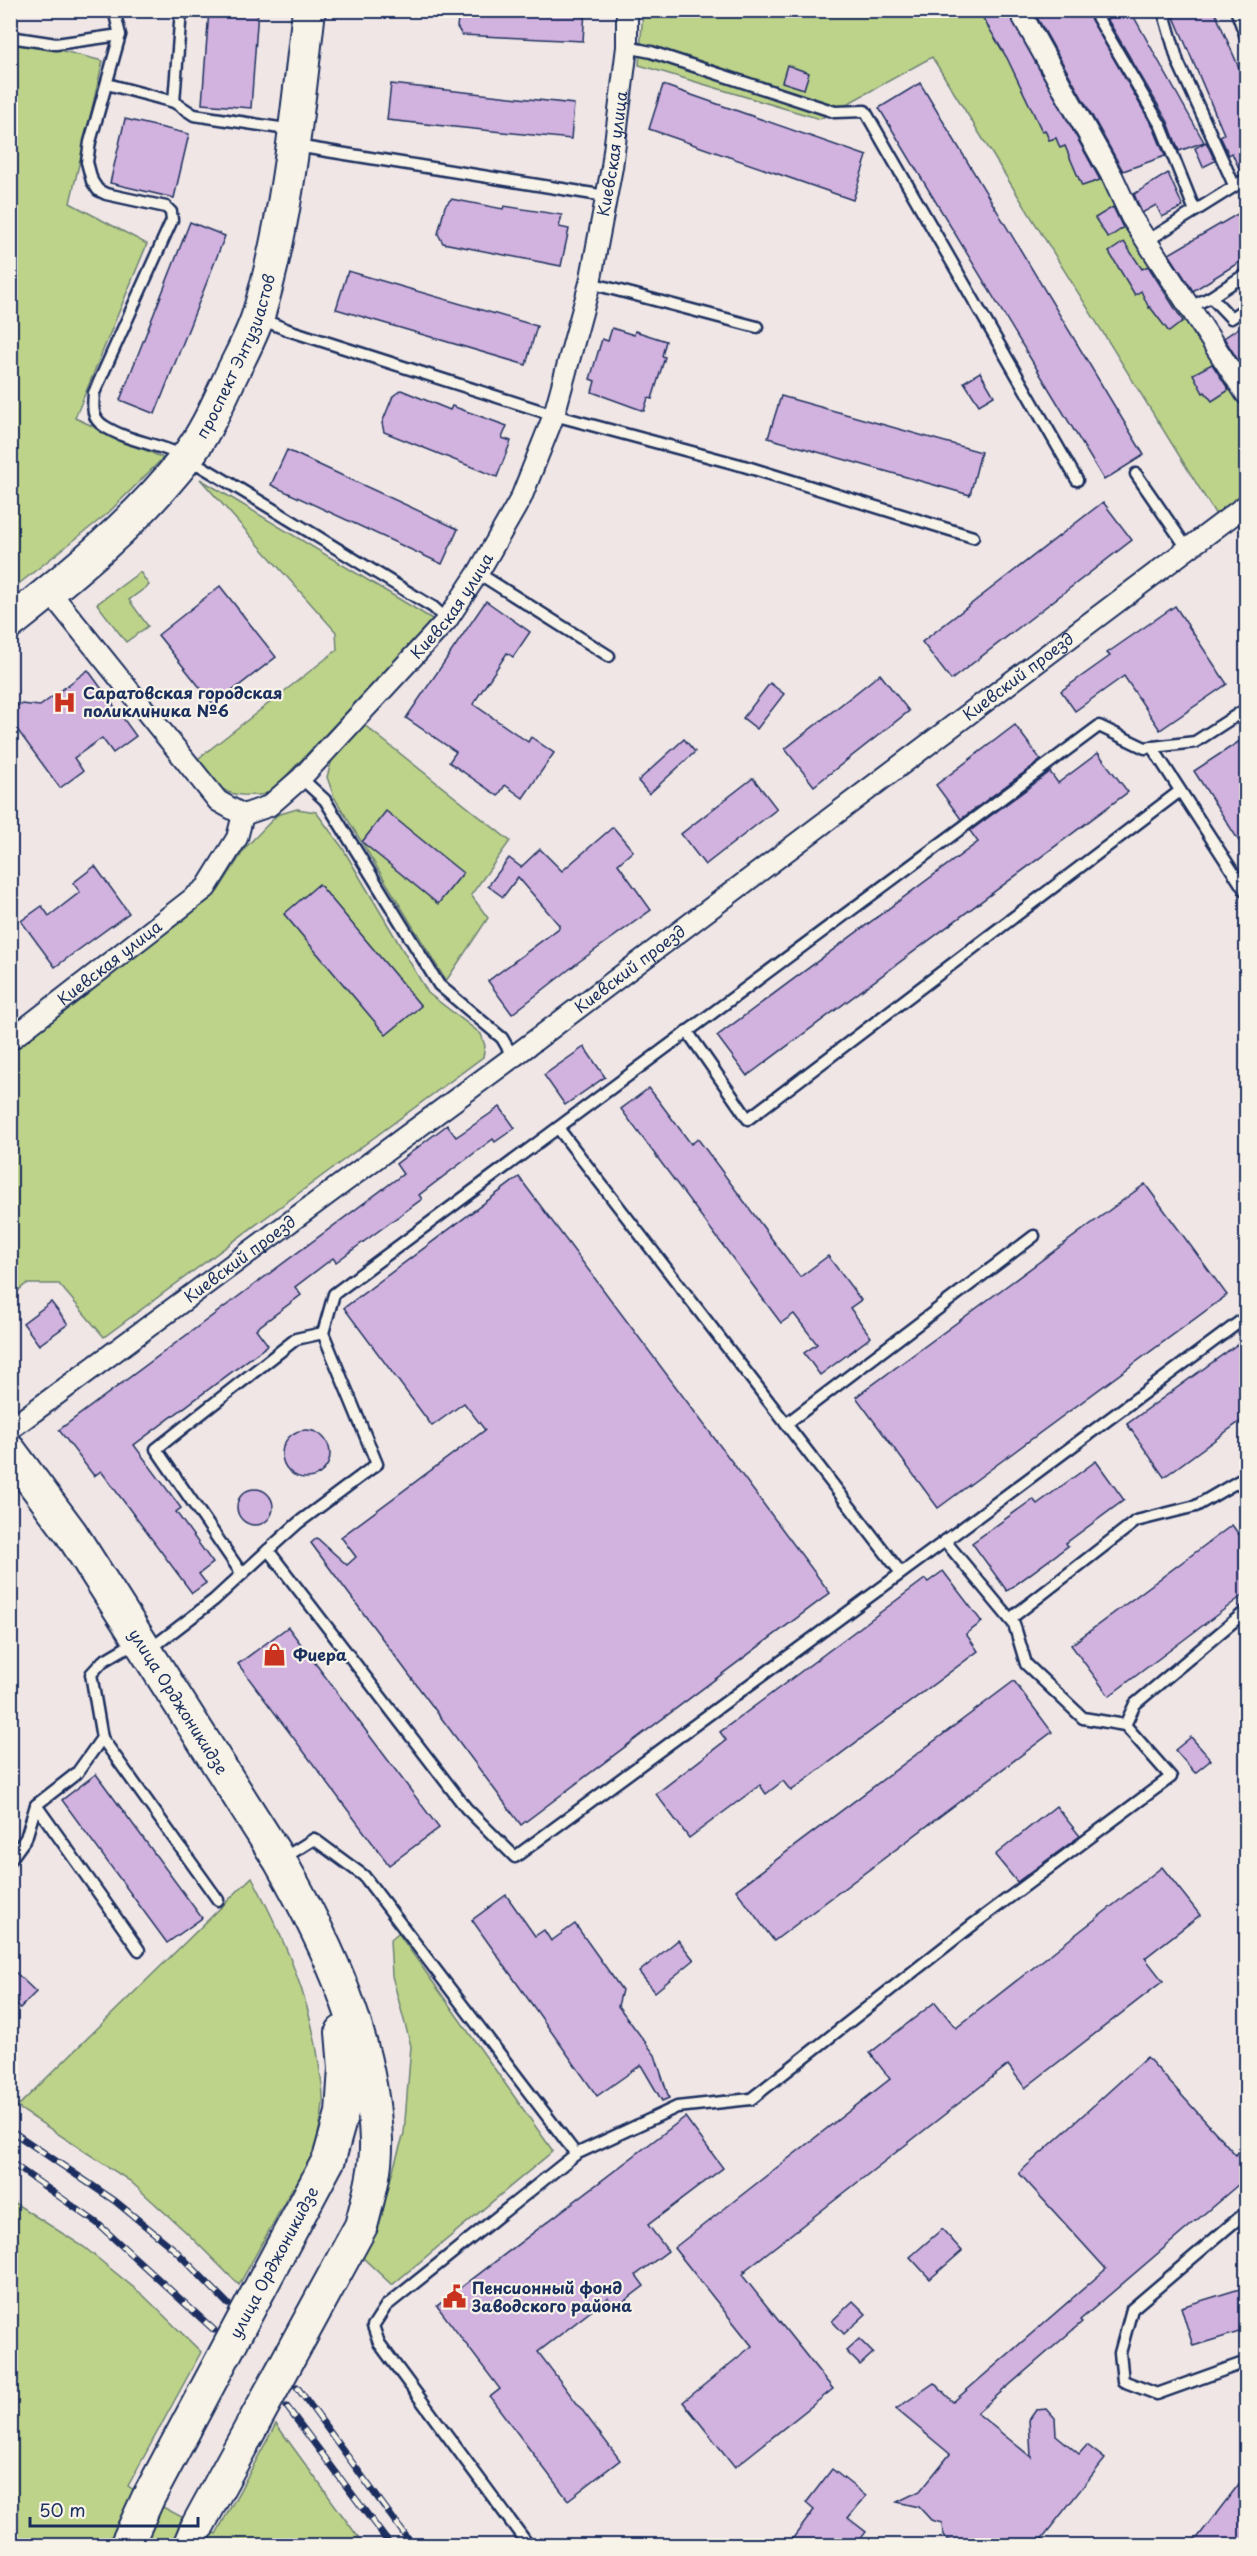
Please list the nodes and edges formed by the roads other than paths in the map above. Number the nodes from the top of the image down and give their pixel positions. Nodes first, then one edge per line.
1 (114, 10) edge
2 (181, 10) edge
3 (309, 10) edge
4 (627, 10) edge
5 (1019, 10) edge
6 (1093, 10) edge
7 (1163, 10) edge
8 (1236, 10) edge
9 (120, 35) junction
10 (10, 37) edge
11 (1246, 37) edge
12 (627, 47) junction
13 (106, 84) junction
14 (174, 102) junction
15 (294, 137) junction
16 (1246, 179) edge
17 (1234, 185) junction
18 (606, 196) junction
19 (1195, 211) junction
20 (1147, 241) junction
21 (1246, 274) edge
22 (590, 283) junction
23 (1211, 297) junction
24 (1190, 307) junction
25 (1246, 308) edge
26 (257, 318) junction
27 (757, 327) dead end
28 (1246, 394) edge
29 (554, 415) junction
30 (187, 457) junction
31 (1136, 474) dead end
32 (1077, 480) dead end
33 (1246, 505) edge
34 (973, 537) dead end
35 (1187, 548) junction
36 (478, 573) junction
37 (50, 592) junction
38 (447, 620) junction
39 (10, 623) edge
40 (609, 656) dead end
41 (1246, 709) edge
42 (1152, 747) junction
43 (301, 778) junction
44 (1180, 791) junction
45 (243, 815) junction
46 (1246, 892) edge
47 (687, 1032) junction
48 (10, 1040) edge
49 (513, 1056) junction
50 (558, 1128) junction
51 (1034, 1236) dead end
52 (1246, 1317) edge
53 (323, 1333) junction
54 (786, 1424) junction
55 (10, 1429) edge
56 (10, 1451) edge
57 (1246, 1477) edge
58 (945, 1541) junction
59 (268, 1550) junction
60 (901, 1573) junction
61 (242, 1574) junction
62 (1246, 1611) edge
63 (1010, 1619) junction
64 (143, 1646) junction
65 (1125, 1725) junction
66 (102, 1738) junction
67 (36, 1805) junction
68 (10, 1860) edge
69 (280, 1861) junction
70 (218, 1900) dead end
71 (139, 1950) dead end
72 (330, 1961) junction
73 (576, 2154) junction
74 (1246, 2212) edge
75 (1246, 2362) edge
76 (126, 2546) edge
77 (189, 2546) edge
78 (528, 2546) edge

1 - 9 lane
2 - 14 lane
3 - 15 main road, проспект Энтузиастов
4 - 12 street, Киевская улица
5 - 20 street
6 - 19 lane
7 - 17 lane
8 - 11 lane
9 - 10 lane
9 - 13 lane
12 - 18 street, Киевская улица
12 - 32 lane
13 - 14 lane
13 - 30 lane
14 - 15 lane
15 - 18 lane
15 - 26 main road, проспект Энтузиастов
16 - 17 lane
17 - 19 lane
18 - 22 street, Киевская улица
19 - 20 lane
20 - 24 street
21 - 23 lane
22 - 27 lane
22 - 29 street, Киевская улица
23 - 24 lane
23 - 25 lane
24 - 28 street
26 - 29 lane
26 - 30 main road, проспект Энтузиастов
29 - 34 lane
29 - 36 street, Киевская улица
30 - 37 main road, проспект Энтузиастов
30 - 38 lane
31 - 35 lane
33 - 35 street, Киевский проезд
35 - 49 street, Киевский проезд
36 - 38 street, Киевская улица
36 - 40 lane
37 - 39 main road, проспект Энтузиастов
37 - 45 street
38 - 43 street, Киевская улица
41 - 42 lane
42 - 44 lane
42 - 47 lane
43 - 45 street, Киевская улица
43 - 49 lane
44 - 46 lane
44 - 47 lane
45 - 48 street, Киевская улица
47 - 50 lane
49 - 55 street, Киевский проезд
50 - 53 lane
50 - 54 lane
51 - 54 lane
52 - 58 lane
53 - 59 lane
53 - 61 lane
54 - 60 lane
56 - 64 main road, улица Орджоникидзе
57 - 63 lane
58 - 60 lane
58 - 63 lane
59 - 60 lane
59 - 61 lane
61 - 64 lane
62 - 65 lane
63 - 65 lane
64 - 66 lane
64 - 69 main road, улица Орджоникидзе
65 - 73 lane
66 - 67 lane
66 - 70 lane
67 - 68 lane
67 - 71 lane
69 - 72 main road, улица Орджоникидзе
69 - 73 lane
72 - 76 main road, улица Орджоникидзе
72 - 77 main road, улица Орджоникидзе
73 - 78 lane
74 - 75 lane

